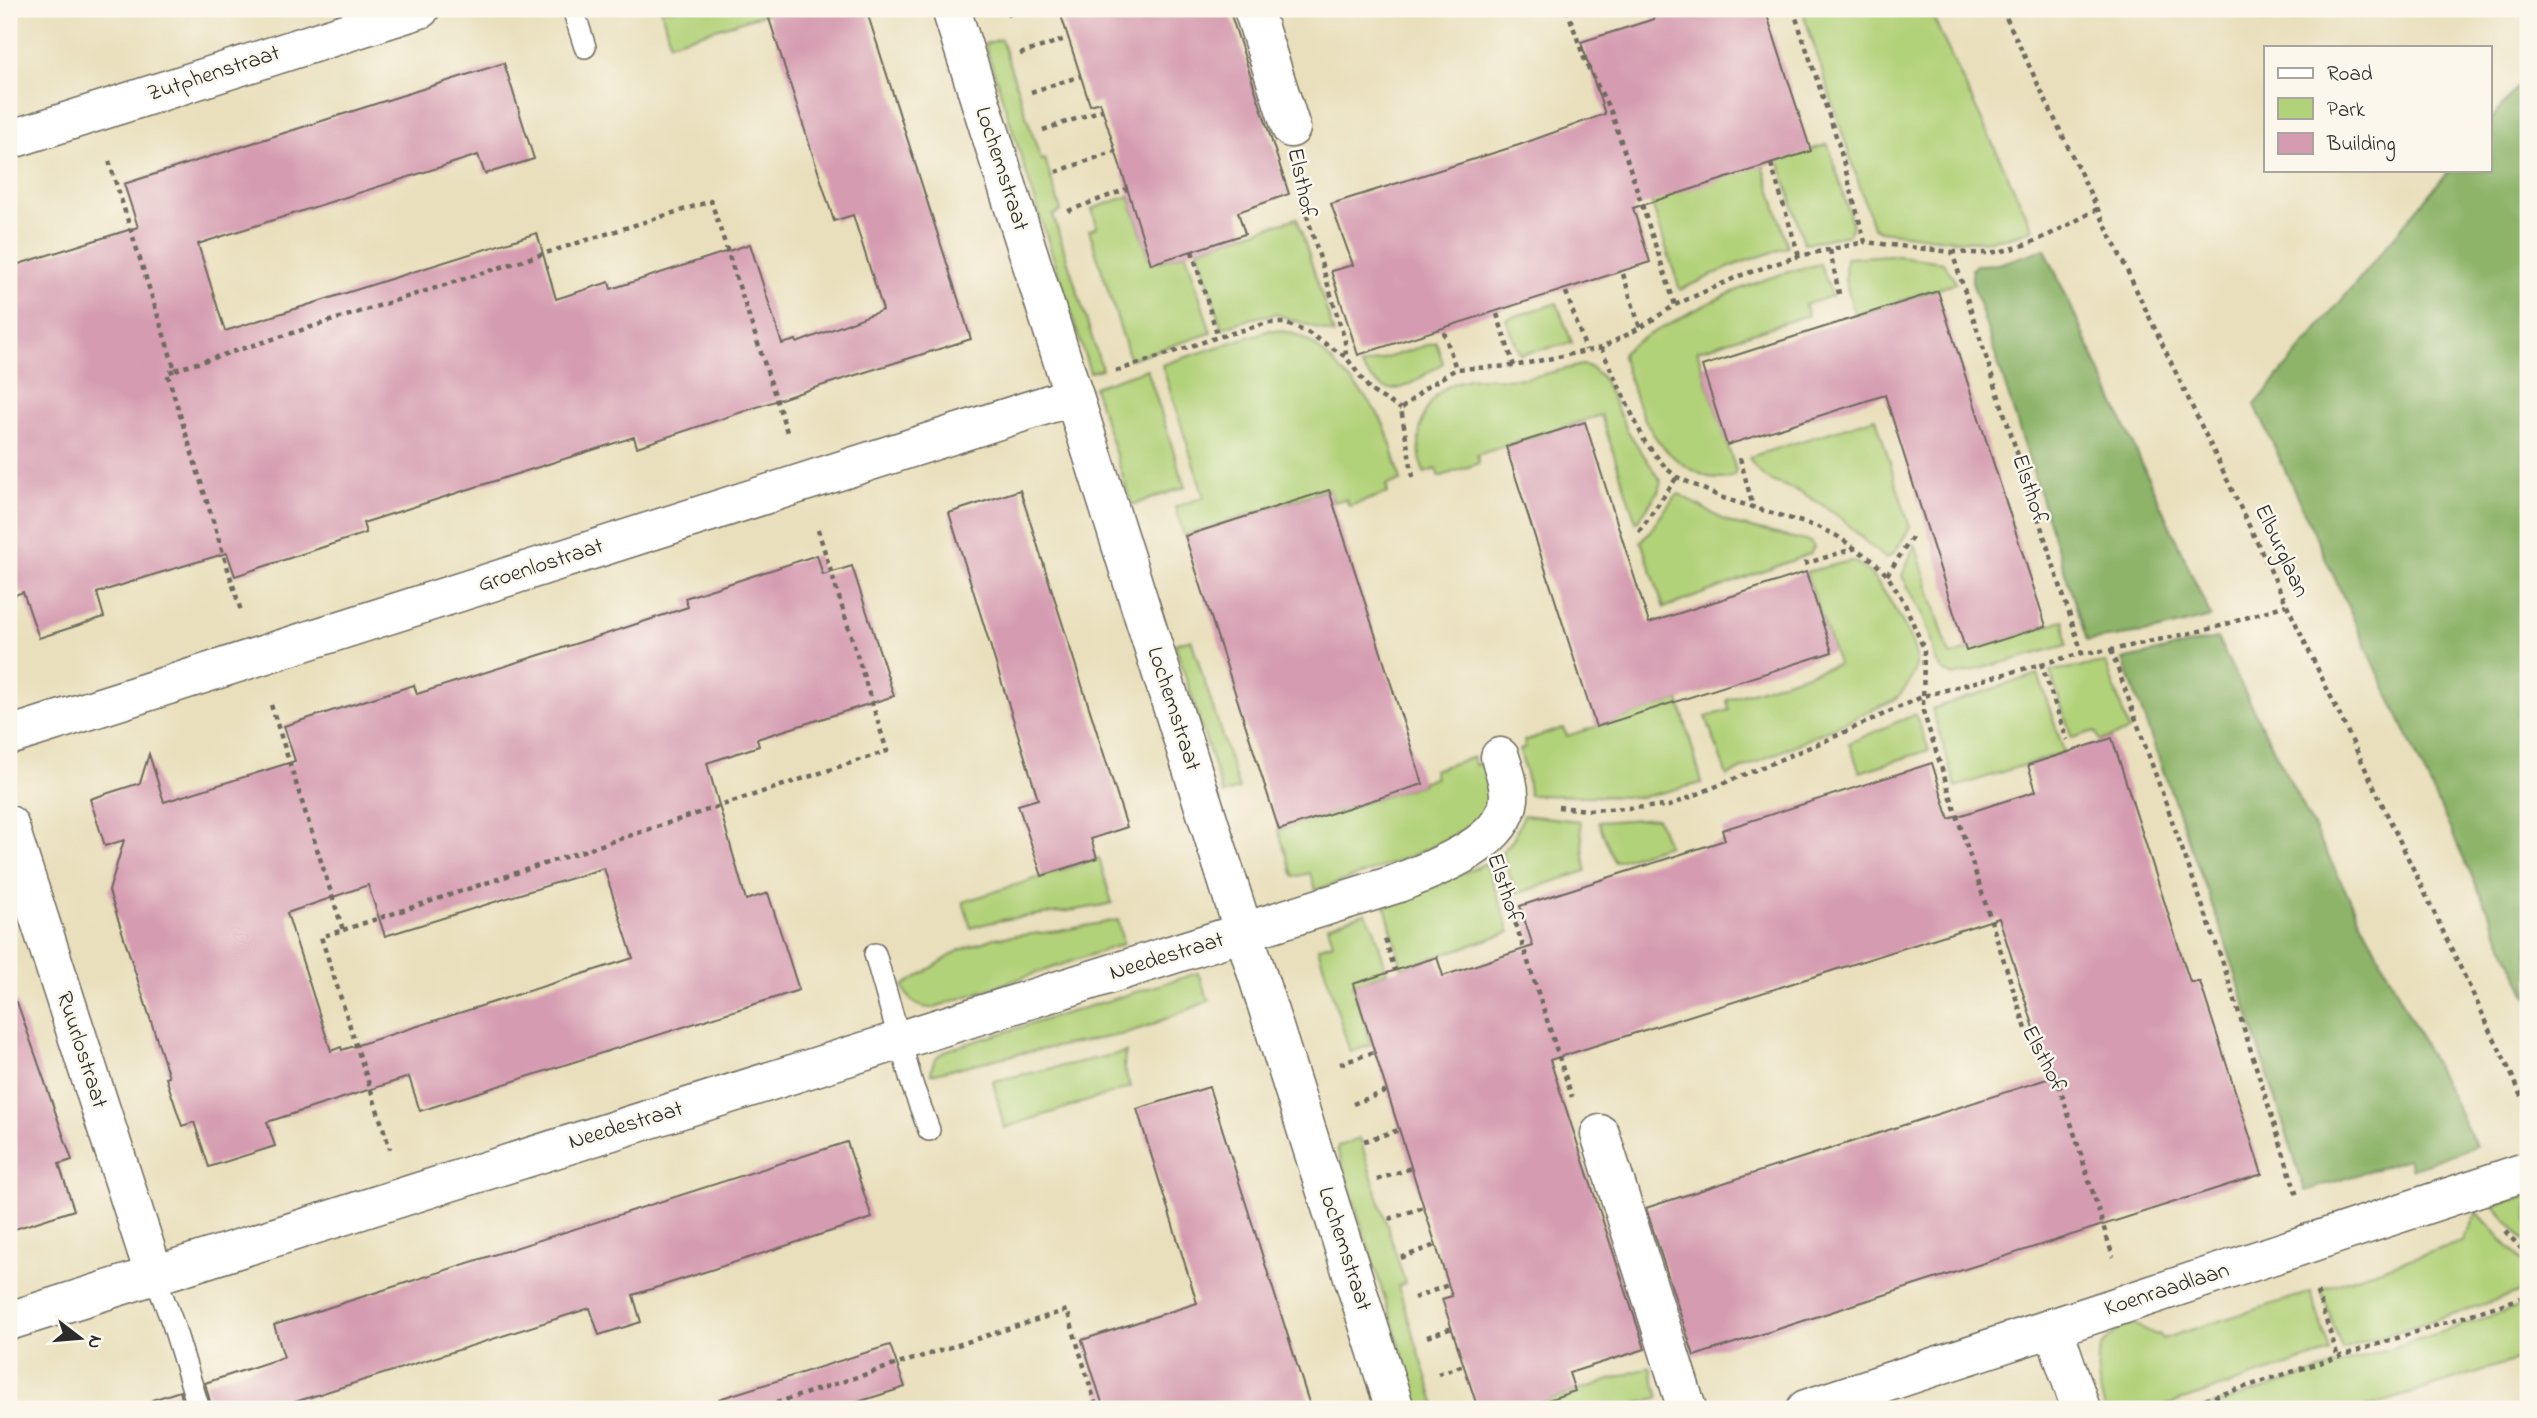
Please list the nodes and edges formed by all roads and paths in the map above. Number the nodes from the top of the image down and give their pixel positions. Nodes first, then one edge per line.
1 (420, 9) edge
2 (573, 9) edge
3 (951, 9) edge
4 (1026, 9) edge
5 (1253, 9) edge
6 (1567, 9) edge
7 (1793, 9) edge
8 (2002, 9) edge
9 (1007, 15) dead end
10 (1068, 38) dead end
11 (585, 47) dead end
12 (1020, 54) dead end
13 (1081, 76) dead end
14 (1031, 92) dead end
15 (1102, 110) dead end
16 (1291, 128) joint
17 (1043, 130) dead end
18 (9, 140) edge
19 (1115, 151) dead end
20 (107, 157) dead end
21 (1771, 164) dead end
22 (1056, 172) dead end
23 (1128, 189) dead end
24 (2099, 208) junction
25 (1068, 211) dead end
26 (1865, 242) junction
27 (1830, 250) junction
28 (1192, 251) dead end
29 (1952, 252) junction
30 (1799, 256) junction
31 (1623, 274) dead end
32 (1566, 292) dead end
33 (1839, 294) dead end
34 (1675, 305) junction
35 (1497, 314) dead end
36 (1640, 328) junction
37 (1444, 332) dead end
38 (1218, 337) junction
39 (1601, 348) junction
40 (1586, 350) junction
41 (1346, 357) junction
42 (1514, 366) junction
43 (1456, 369) junction
44 (175, 370) junction
45 (1074, 396) junction
46 (1401, 409) junction
47 (791, 444) dead end
48 (1740, 458) dead end
49 (1413, 477) dead end
50 (1677, 477) junction
51 (1753, 508) junction
52 (814, 520) dead end
53 (1639, 532) dead end
54 (1913, 536) dead end
55 (1856, 548) junction
56 (1804, 564) dead end
57 (1887, 575) junction
58 (2286, 605) junction
59 (244, 620) dead end
60 (2111, 650) junction
61 (2082, 653) junction
62 (2041, 663) junction
63 (268, 695) dead end
64 (1924, 696) junction
65 (9, 736) edge
66 (2067, 740) dead end
67 (1500, 757) dead end
68 (1509, 801) junction
69 (9, 825) edge
70 (1488, 838) junction
71 (343, 930) junction
72 (1244, 933) junction
73 (875, 954) dead end
74 (900, 1041) junction
75 (1374, 1052) dead end
76 (1340, 1064) dead end
77 (1387, 1091) dead end
78 (1353, 1104) dead end
79 (2528, 1109) edge
80 (929, 1130) dead end
81 (1399, 1130) dead end
82 (1600, 1134) joint
83 (1364, 1141) dead end
84 (391, 1153) dead end
85 (1411, 1168) dead end
86 (2528, 1171) edge
87 (1377, 1180) dead end
88 (2298, 1201) dead end
89 (1424, 1207) dead end
90 (1389, 1219) dead end
91 (1435, 1245) dead end
92 (1401, 1258) dead end
93 (154, 1274) junction
94 (2314, 1283) dead end
95 (1448, 1285) dead end
96 (2528, 1296) edge
97 (1414, 1298) dead end
98 (2127, 1303) junction
99 (9, 1321) edge
100 (2053, 1326) junction
101 (1452, 1328) dead end
102 (1427, 1336) dead end
103 (2338, 1357) junction
104 (1464, 1365) dead end
105 (1438, 1374) dead end
106 (199, 1409) edge
107 (757, 1409) edge
108 (1097, 1409) edge
109 (1395, 1409) edge
110 (1688, 1409) edge
111 (1806, 1409) edge
112 (2081, 1409) edge
113 (2176, 1409) edge

1 - 18 street, Zutphenstraat
2 - 11 lane
3 - 45 street, Lochemstraat
4 - 9 path
5 - 16 street, Elsthof
6 - 34 path
7 - 26 path
8 - 24 path, Elburglaan
10 - 12 path
13 - 14 path
15 - 17 path
16 - 41 path, Elsthof
19 - 22 path
20 - 44 path
21 - 30 path
23 - 25 path
24 - 29 path
24 - 58 path, Elburglaan
26 - 27 path
26 - 29 path
27 - 30 path
27 - 33 path
28 - 38 path
29 - 61 path, Elsthof
30 - 34 path
31 - 36 path
32 - 40 path
34 - 36 path
35 - 42 path
36 - 39 path
37 - 43 path
38 - 41 path, Elsthof
38 - 45 path, Elsthof
39 - 40 path
39 - 50 path, Elsthof
40 - 42 path
41 - 46 path, Elsthof
42 - 43 path
43 - 46 path
44 - 47 path
44 - 59 path
45 - 65 street, Groenlostraat
45 - 72 street, Lochemstraat
46 - 49 path
48 - 51 path
50 - 51 path, Elsthof
50 - 53 path
51 - 55 path, Elsthof
52 - 71 path
54 - 57 path
55 - 56 path
55 - 57 path, Elsthof
57 - 64 path, Elsthof
58 - 60 path
58 - 79 path, Elburglaan
60 - 61 path
60 - 88 path
61 - 62 path
62 - 64 path
62 - 66 path
63 - 71 path
64 - 68 path
64 - 98 path, Elsthof
67 - 68 street
68 - 70 street, Elsthof
69 - 93 street, Ruurlostraat
70 - 72 street, Elsthof
70 - 82 path, Elsthof
71 - 84 path
72 - 74 street, Needestraat
72 - 109 street, Lochemstraat
73 - 74 lane
74 - 80 lane
74 - 93 street, Needestraat
75 - 76 path
77 - 78 path
81 - 83 path
82 - 110 street
85 - 87 path
86 - 98 street, Koenraadlaan
89 - 90 path
91 - 92 path
93 - 99 street, Needestraat
93 - 106 lane
94 - 103 path
95 - 97 path
96 - 103 path
98 - 100 street, Koenraadlaan
100 - 111 street, Koenraadlaan
100 - 112 street
101 - 102 path
103 - 113 path
104 - 105 path
107 - 108 path

